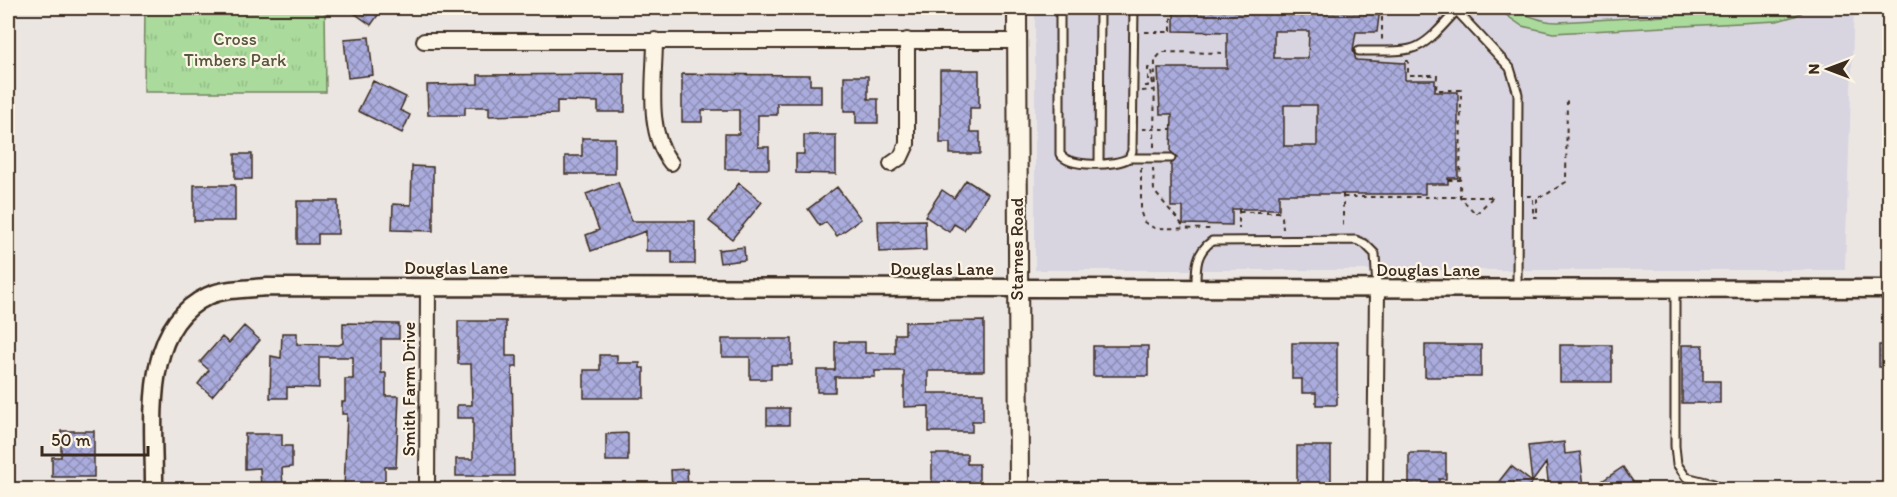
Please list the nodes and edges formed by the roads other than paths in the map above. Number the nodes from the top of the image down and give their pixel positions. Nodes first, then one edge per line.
1 (1017, 8) edge
2 (1060, 8) edge
3 (1100, 8) edge
4 (1134, 8) edge
5 (1455, 9) edge
6 (424, 40) dead end
7 (655, 40) junction
8 (907, 40) junction
9 (1017, 41) junction
10 (1359, 51) dead end
11 (1130, 158) junction
12 (1171, 158) dead end
13 (671, 163) dead end
14 (1099, 163) junction
15 (891, 165) dead end
16 (428, 288) junction
17 (1197, 288) junction
18 (1017, 289) junction
19 (1377, 289) junction
20 (1517, 289) junction
21 (1675, 289) junction
22 (1890, 289) edge
23 (1714, 484) dead end
24 (154, 489) edge
25 (427, 489) edge
26 (1019, 489) edge
27 (1376, 489) edge

1 - 9 main road, Starnes Road
2 - 14 lane
3 - 14 lane
4 - 11 lane
5 - 10 lane
5 - 20 lane
6 - 7 street
7 - 8 street
7 - 13 street
8 - 9 street
8 - 15 street
9 - 18 main road, Starnes Road
11 - 12 lane
11 - 14 lane
16 - 18 street, Douglas Lane
16 - 24 street, Douglas Lane
16 - 25 street, Smith Farm Drive
17 - 18 street, Douglas Lane
17 - 19 street, Douglas Lane
17 - 19 lane
18 - 26 main road, Starnes Road
19 - 20 street, Douglas Lane
19 - 27 street
20 - 21 street, Douglas Lane
21 - 22 street, Douglas Lane
21 - 23 lane

